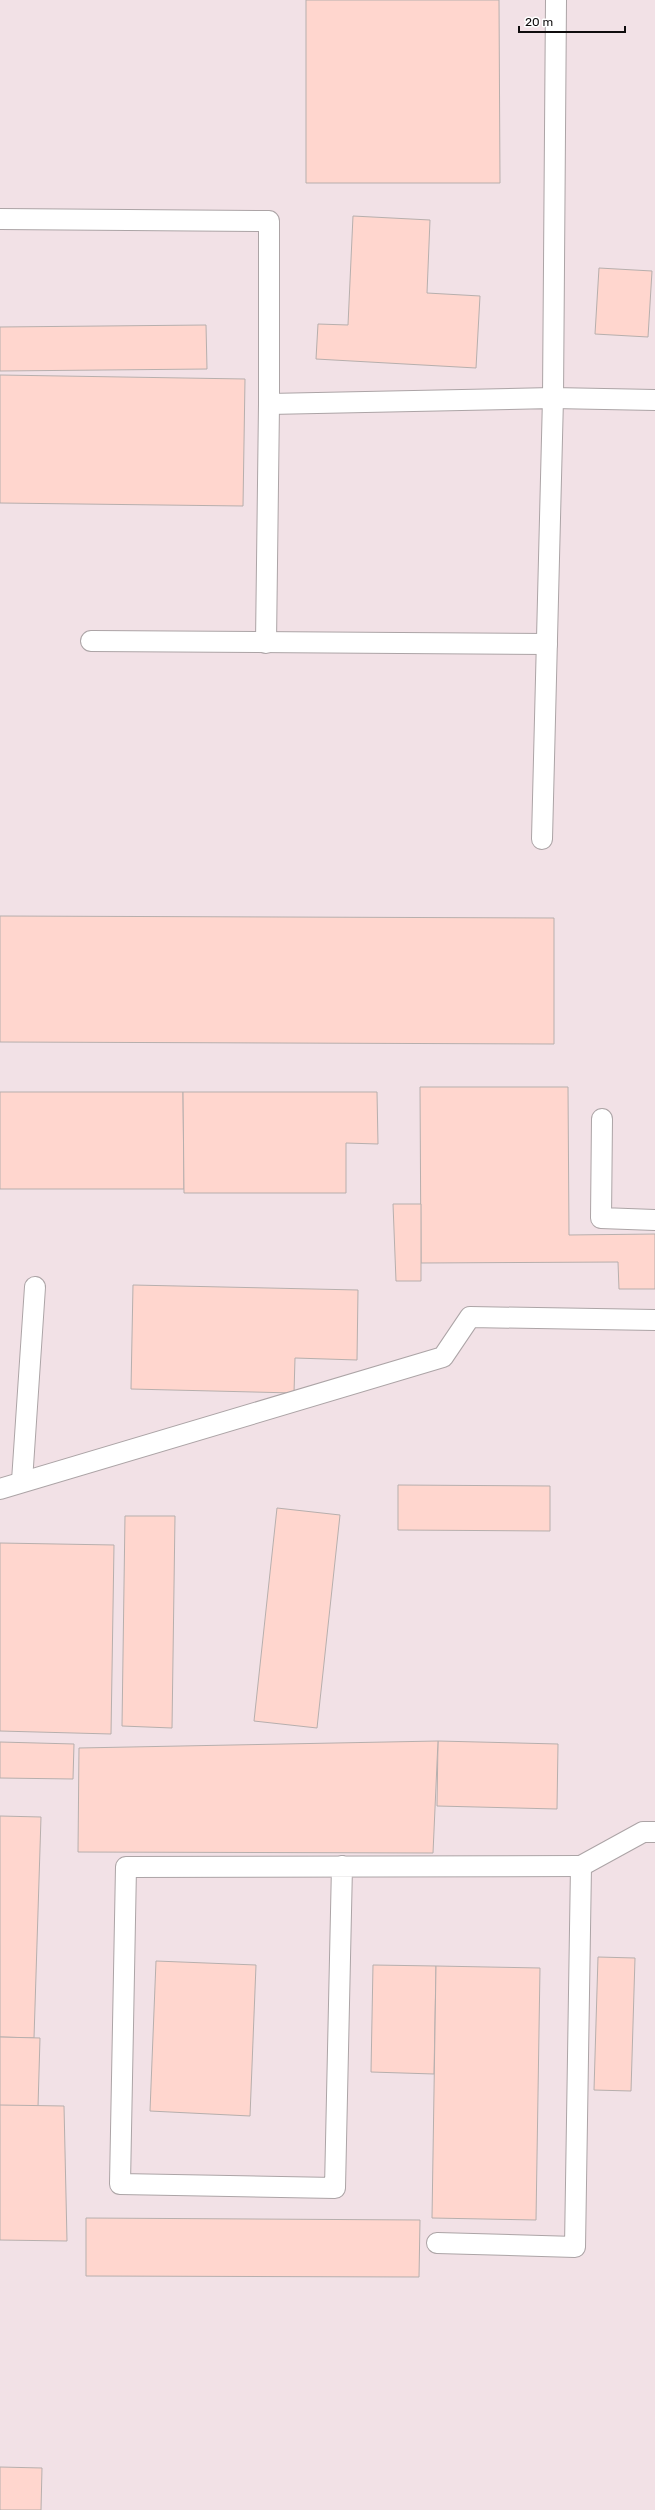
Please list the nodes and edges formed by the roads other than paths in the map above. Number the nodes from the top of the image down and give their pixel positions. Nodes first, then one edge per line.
1 (556, 0) edge
2 (0, 219) edge
3 (553, 398) junction
4 (655, 400) edge
5 (269, 404) junction
6 (92, 641) dead end
7 (266, 643) junction
8 (547, 644) junction
9 (542, 840) dead end
10 (602, 1119) dead end
11 (655, 1220) edge
12 (35, 1287) dead end
13 (655, 1320) edge
14 (22, 1481) junction
15 (0, 1489) edge
16 (655, 1832) edge
17 (342, 1866) junction
18 (581, 1866) junction
19 (437, 2243) dead end

1 - 3 lane
2 - 5 lane
3 - 4 lane
3 - 5 lane
3 - 8 lane
5 - 7 lane
6 - 7 lane
7 - 8 lane
8 - 9 lane
10 - 11 lane
12 - 14 lane
13 - 14 lane
14 - 15 lane
16 - 18 lane
17 - 17 lane
17 - 18 lane
18 - 19 lane

